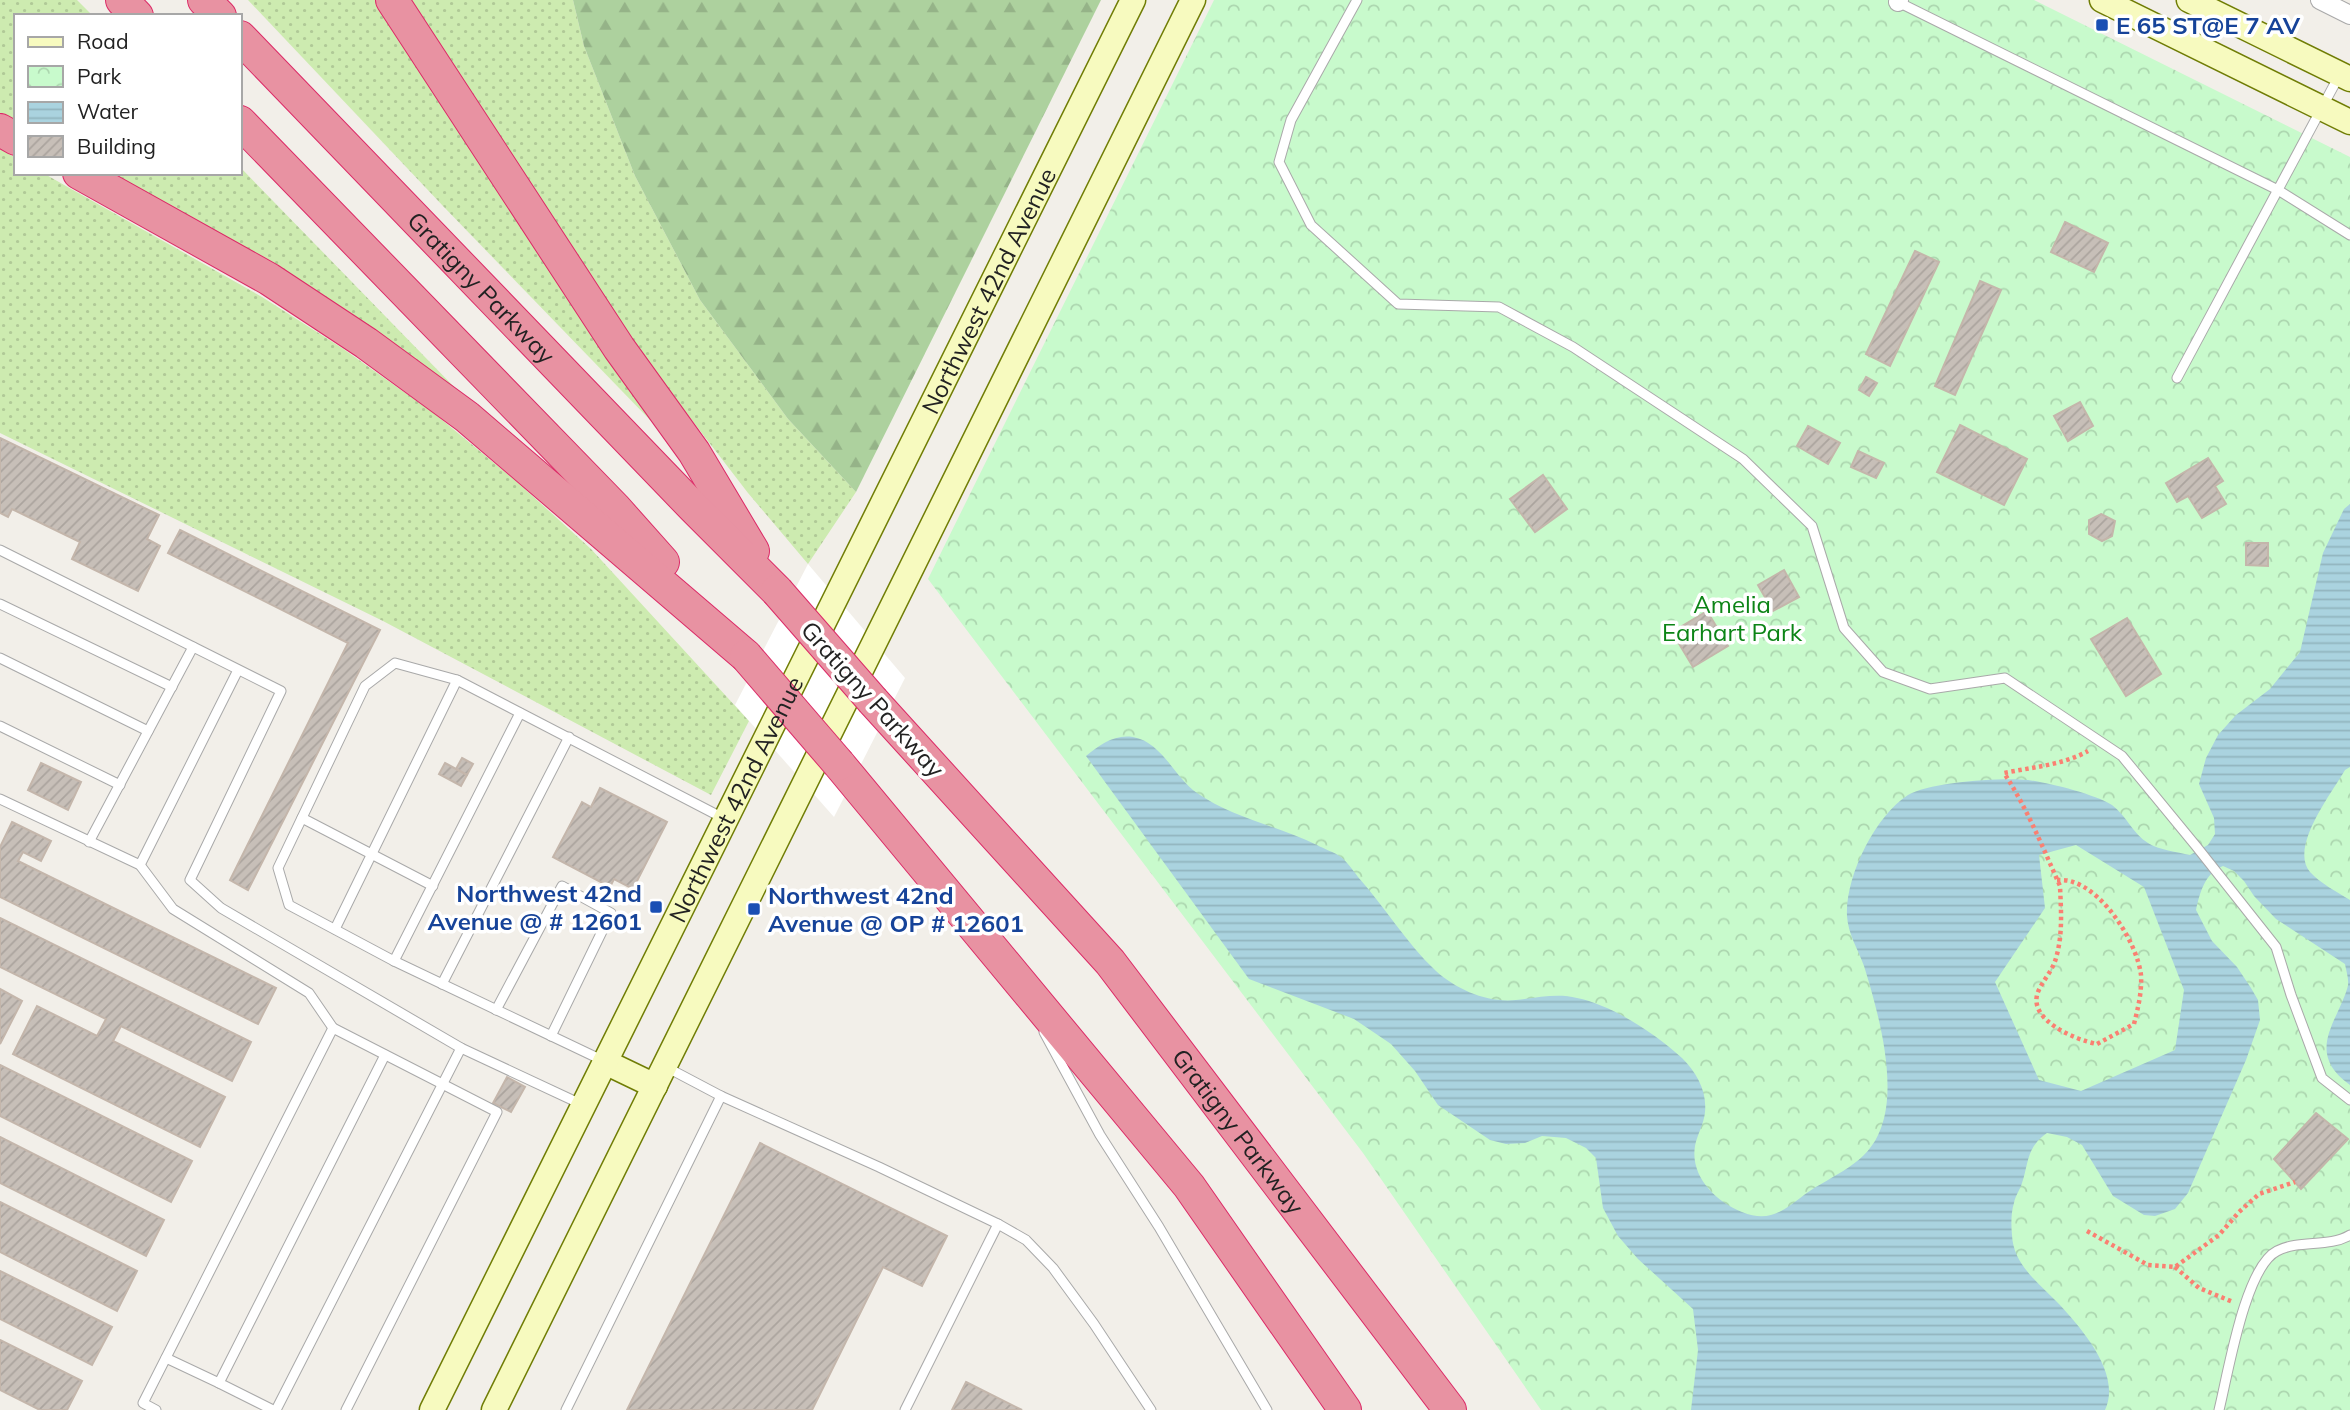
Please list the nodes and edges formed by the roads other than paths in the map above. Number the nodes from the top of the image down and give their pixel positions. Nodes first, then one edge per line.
1 (122, 0) edge
2 (204, 0) edge
3 (392, 0) edge
4 (1133, 0) edge
5 (1193, 0) edge
6 (1357, 0) edge
7 (2102, 0) edge
8 (2189, 0) edge
9 (2320, 0) edge
10 (1897, 1) edge
11 (135, 14) edge
12 (218, 14) edge
13 (2350, 15) edge
14 (242, 39) edge
15 (2345, 77) edge
16 (2322, 108) junction
17 (2350, 122) edge
18 (242, 124) edge
19 (83, 175) edge
20 (2278, 190) junction
21 (2350, 236) edge
22 (2176, 378) dead end
23 (0, 550) edge
24 (777, 591) junction
25 (0, 604) edge
26 (193, 647) junction
27 (746, 656) junction
28 (0, 658) edge
29 (238, 670) junction
30 (457, 680) junction
31 (172, 687) junction
32 (520, 713) junction
33 (0, 726) edge
34 (148, 731) junction
35 (569, 737) junction
36 (120, 785) junction
37 (0, 800) edge
38 (302, 818) junction
39 (726, 820) junction
40 (89, 842) junction
41 (372, 854) junction
42 (140, 865) junction
43 (433, 886) junction
44 (335, 929) junction
45 (1004, 960) junction
46 (394, 961) junction
47 (442, 984) junction
48 (496, 1010) junction
49 (332, 1028) junction
50 (551, 1036) junction
51 (461, 1048) junction
52 (385, 1055) junction
53 (606, 1062) junction
54 (659, 1076) junction
55 (442, 1084) junction
56 (722, 1096) junction
57 (2350, 1100) edge
58 (584, 1105) junction
59 (998, 1224) junction
60 (2350, 1235) edge
61 (166, 1358) junction
62 (219, 1383) junction
63 (141, 1407) edge
64 (156, 1410) edge
65 (274, 1410) edge
66 (346, 1410) edge
67 (432, 1410) edge
68 (494, 1410) edge
69 (566, 1410) edge
70 (905, 1410) edge
71 (1151, 1410) edge
72 (1267, 1410) edge
73 (1345, 1410) edge
74 (1450, 1410) edge
75 (2219, 1410) edge

1 - 11 highway
2 - 12 highway
3 - 24 highway
4 - 39 main road, Northwest 42nd Avenue
5 - 54 main road
6 - 57 lane
7 - 16 main road
8 - 15 main road
9 - 13 street
10 - 20 lane
14 - 24 highway, Gratigny Parkway
15 - 16 lane
16 - 17 main road
16 - 20 lane
18 - 27 highway
19 - 27 highway
20 - 21 lane
20 - 22 lane
23 - 26 lane
24 - 74 highway, Gratigny Parkway, bridge
25 - 31 lane
26 - 29 lane
26 - 31 lane
27 - 45 highway, bridge
28 - 34 lane
29 - 42 lane
29 - 51 lane
30 - 32 lane
30 - 38 lane
30 - 41 lane
31 - 34 lane
32 - 35 lane
32 - 43 lane
33 - 36 lane
34 - 36 lane
35 - 39 lane
35 - 47 lane
36 - 40 lane
37 - 40 lane
38 - 41 lane
38 - 44 lane
39 - 53 main road, Northwest 42nd Avenue
40 - 42 lane
41 - 43 lane
41 - 44 lane
42 - 49 lane
43 - 46 lane
44 - 46 lane
45 - 72 lane
45 - 73 highway
46 - 47 lane
47 - 48 lane
48 - 50 lane
48 - 50 lane
49 - 52 lane
49 - 61 lane
50 - 53 lane
51 - 55 lane
51 - 58 lane
52 - 55 lane
52 - 62 lane
53 - 54 main road
53 - 58 main road, Northwest 42nd Avenue
54 - 56 lane
54 - 68 main road
55 - 65 lane
55 - 66 lane
56 - 59 lane
56 - 69 lane
58 - 67 main road, Northwest 42nd Avenue
59 - 70 lane
59 - 71 lane
60 - 75 lane
61 - 62 lane
61 - 63 lane
62 - 65 lane
63 - 64 lane

